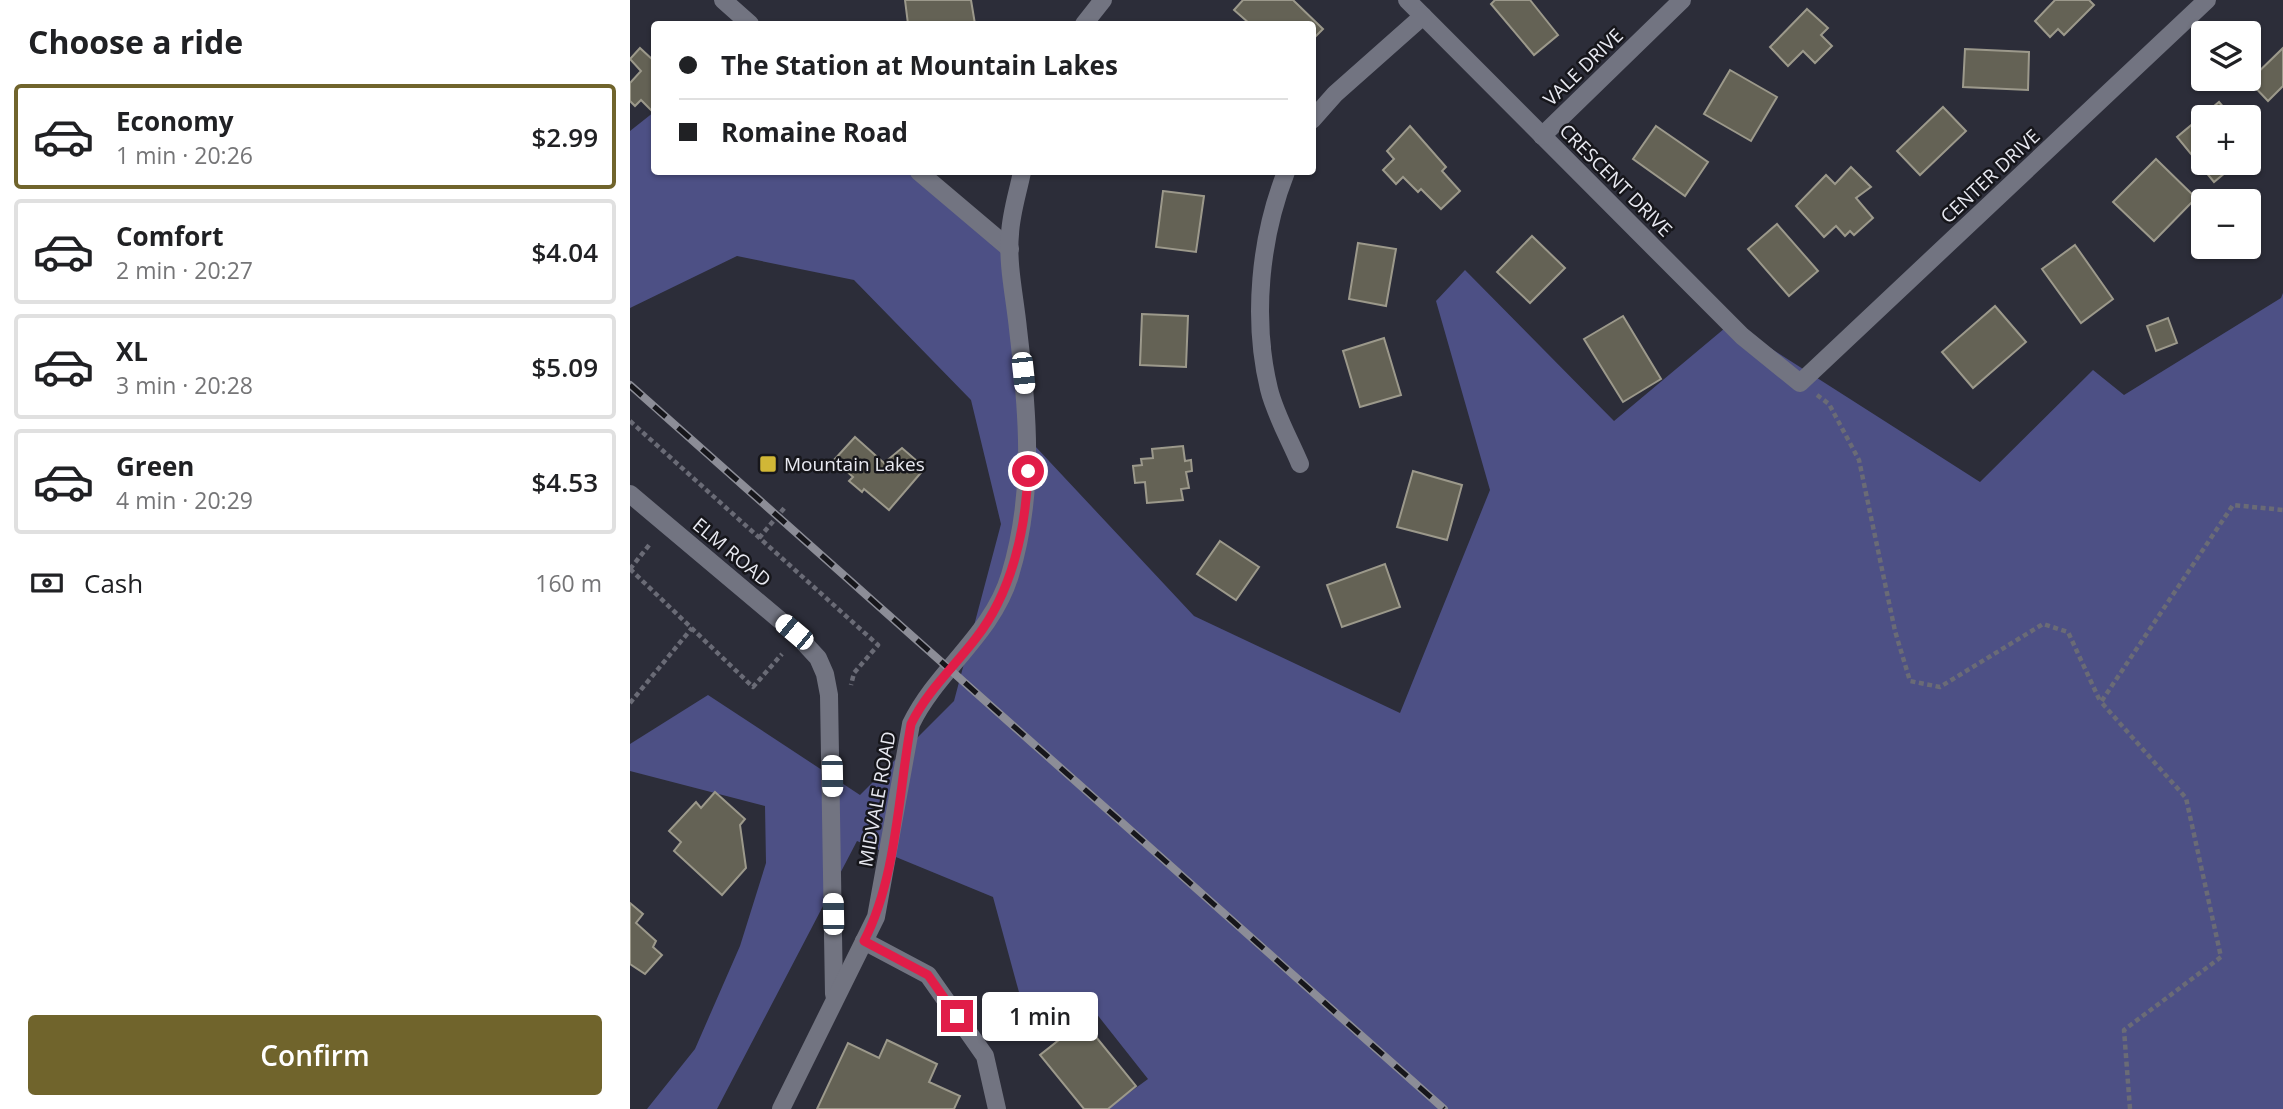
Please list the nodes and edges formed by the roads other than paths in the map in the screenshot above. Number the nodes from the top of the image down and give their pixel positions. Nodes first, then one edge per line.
1 (723, 0) edge
2 (1103, 0) edge
3 (1406, 0) edge
4 (1682, 0) edge
5 (2207, 0) edge
6 (1423, 16) junction
7 (747, 21) edge
8 (1086, 21) edge
9 (1316, 115) edge
10 (1542, 135) junction
11 (923, 175) edge
12 (1022, 175) edge
13 (1285, 175) edge
14 (1010, 249) junction
15 (1801, 382) joint
16 (1300, 464) dead end
17 (630, 494) edge
18 (864, 941) junction
19 (834, 998) junction
20 (781, 1109) edge
21 (997, 1109) edge

1 - 7 street
2 - 8 street
3 - 6 street, CRESCENT DRIVE
4 - 10 street, VALE DRIVE
5 - 15 street, CENTER DRIVE
6 - 9 street
6 - 10 street, CRESCENT DRIVE
10 - 15 street, CRESCENT DRIVE
11 - 14 street
12 - 14 street, MIDVALE ROAD
13 - 16 street
14 - 18 street, MIDVALE ROAD
17 - 19 street, ELM ROAD
18 - 19 street, MIDVALE ROAD
18 - 21 street
19 - 20 street, MIDVALE ROAD

